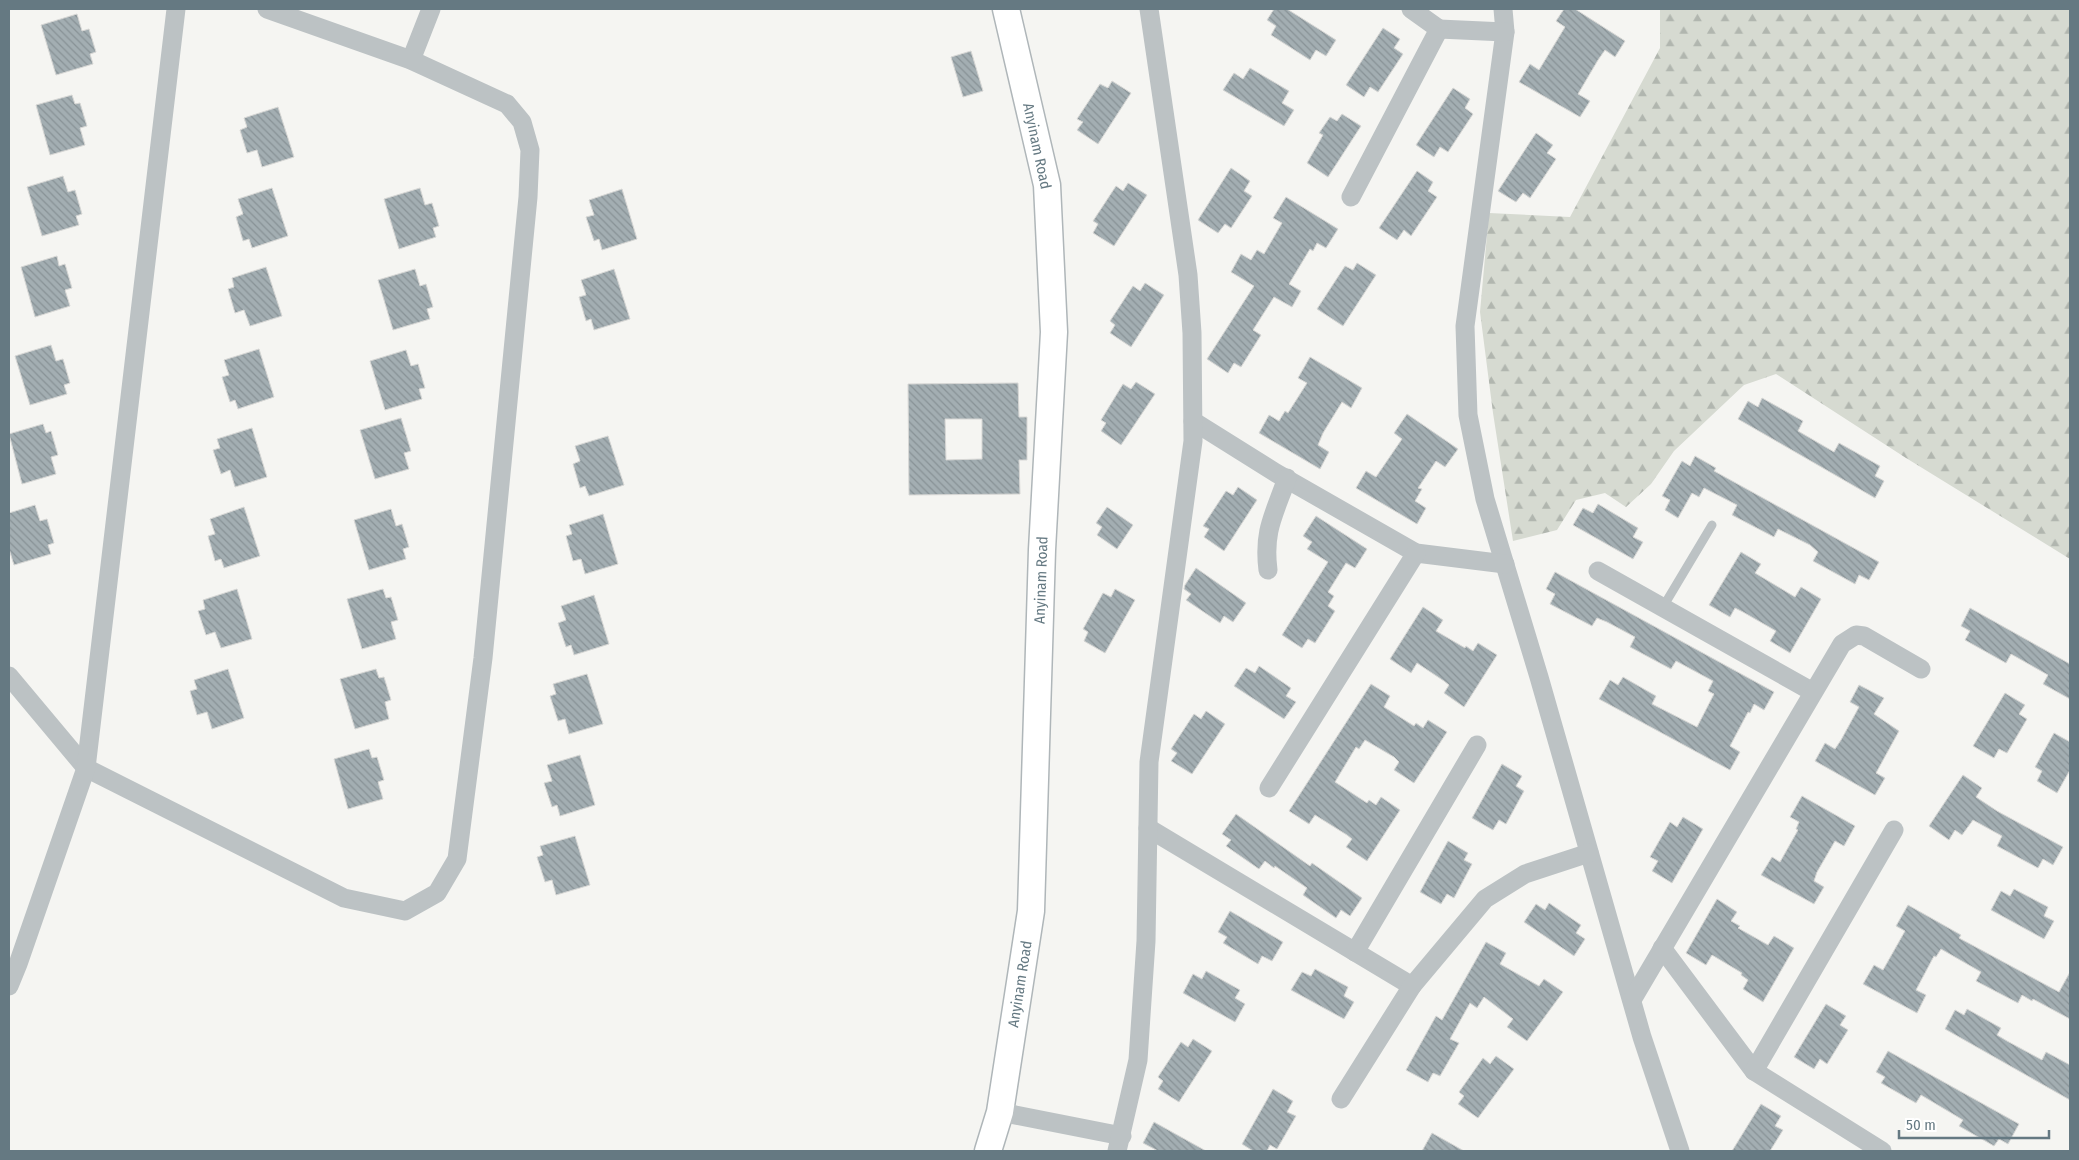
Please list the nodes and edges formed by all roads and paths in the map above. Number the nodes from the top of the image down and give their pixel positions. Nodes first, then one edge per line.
1 (176, 9) edge
2 (267, 9) edge
3 (431, 9) edge
4 (1006, 9) edge
5 (1149, 9) edge
6 (1411, 9) edge
7 (1503, 9) edge
8 (1439, 29) junction
9 (1505, 32) junction
10 (411, 60) junction
11 (1351, 197) dead end
12 (1193, 421) junction
13 (1286, 478) junction
14 (1712, 525) dead end
15 (1416, 553) junction
16 (1505, 564) junction
17 (1268, 570) dead end
18 (1598, 571) dead end
19 (1663, 608) junction
20 (1922, 669) dead end
21 (9, 676) edge
22 (1812, 692) junction
23 (1477, 745) dead end
24 (86, 768) junction
25 (1269, 788) dead end
26 (1148, 828) junction
27 (1894, 830) dead end
28 (1589, 853) junction
29 (1662, 948) junction
30 (1355, 952) junction
31 (9, 986) edge
32 (1412, 986) junction
33 (1632, 1000) junction
34 (1754, 1072) junction
35 (1342, 1099) dead end
36 (1000, 1112) junction
37 (1119, 1144) edge
38 (988, 1151) edge
39 (1680, 1151) edge
40 (1882, 1151) edge

1 - 24 street
2 - 10 street
3 - 10 street
4 - 36 street, Anyinam Road
5 - 12 street
6 - 8 street
7 - 9 street
8 - 9 street
8 - 11 street
9 - 16 street
10 - 24 street
12 - 13 street
12 - 26 street
13 - 15 street
13 - 17 street
14 - 19 lane
15 - 16 street
15 - 25 street
16 - 28 street
18 - 19 street
19 - 22 street
20 - 22 street
21 - 24 street
22 - 29 street
23 - 30 street
24 - 31 street
26 - 30 street
26 - 37 street
27 - 34 street
28 - 32 street
28 - 33 street
29 - 33 street
29 - 34 street
30 - 32 street
32 - 35 street
33 - 39 street
34 - 40 street
36 - 37 street
36 - 38 street, Anyinam Road

